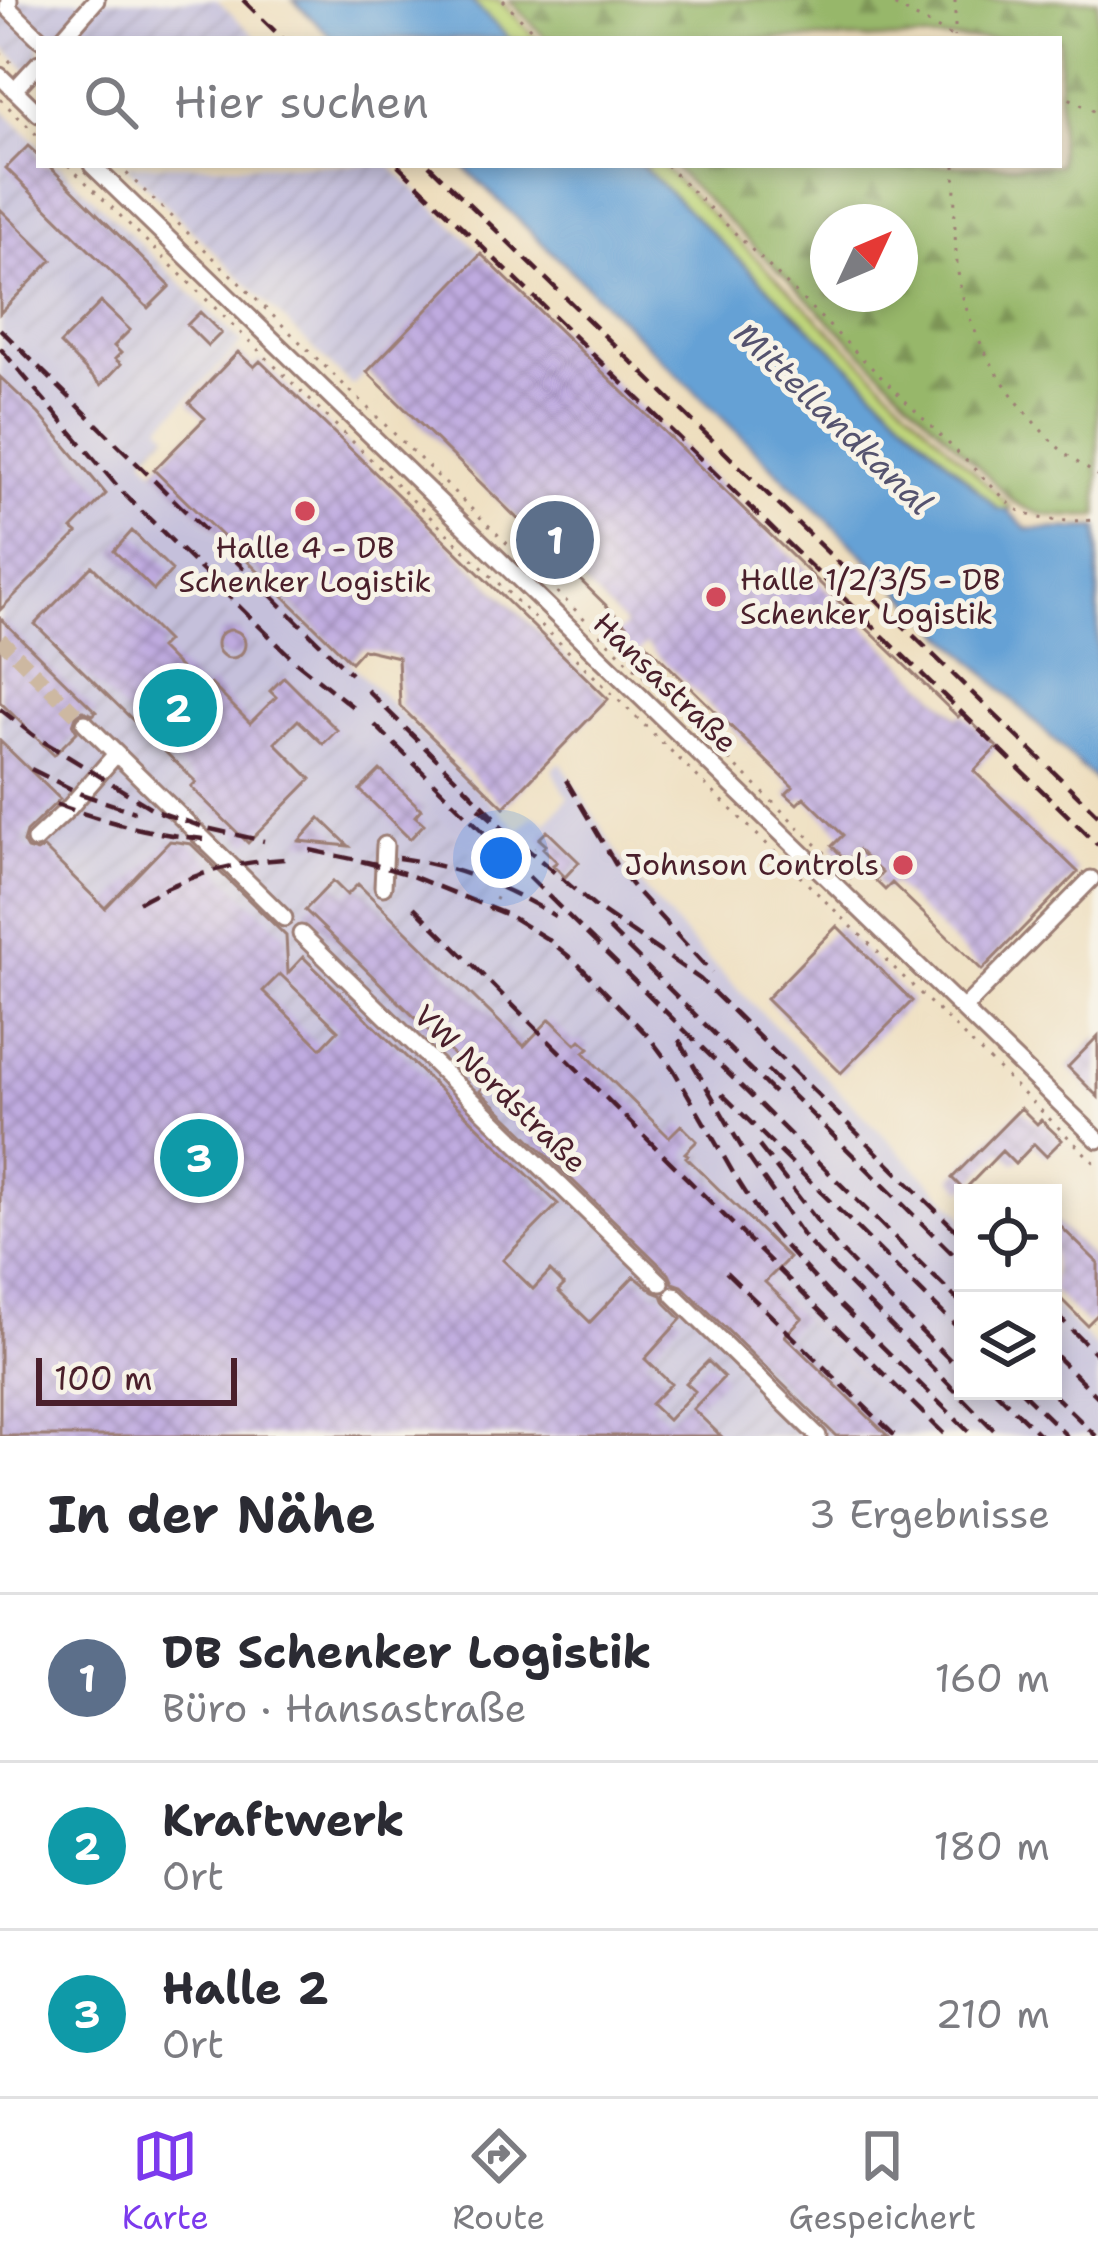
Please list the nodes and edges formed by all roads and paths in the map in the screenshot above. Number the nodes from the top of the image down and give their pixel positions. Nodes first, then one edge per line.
1 (9, 0) edge
2 (96, 0) edge
3 (503, 0) edge
4 (884, 0) edge
5 (955, 0) edge
6 (37, 36) edge
7 (65, 36) edge
8 (539, 36) edge
9 (950, 36) edge
10 (956, 36) edge
11 (36, 66) edge
12 (0, 76) edge
13 (7, 95) edge
14 (1062, 95) edge
15 (36, 112) edge
16 (1098, 113) edge
17 (36, 133) edge
18 (71, 168) edge
19 (95, 168) edge
20 (121, 168) edge
21 (669, 168) edge
22 (955, 168) edge
23 (1098, 476) edge
24 (1098, 520) edge
25 (85, 723) tunnel mouth
26 (116, 754) junction
27 (35, 840) dead end
28 (386, 845) dead end
29 (535, 848) dead end
30 (1091, 879) dead end
31 (856, 884) dead end
32 (382, 887) dead end
33 (490, 911) dead end
34 (284, 917) dead end
35 (301, 934) dead end
36 (963, 1009) junction
37 (1098, 1140) edge
38 (1098, 1166) edge
39 (818, 1436) edge

1 - 6 street
2 - 7 street
3 - 8 path
4 - 9 path
5 - 10 path
11 - 13 street
12 - 13 street
13 - 15 street
13 - 17 path
14 - 16 path
18 - 38 path
19 - 36 street, Hansastraße
20 - 31 path
21 - 24 path
22 - 23 path
25 - 26 street
26 - 27 street
26 - 34 street
28 - 32 street
29 - 33 path
30 - 36 street
35 - 39 street, VW Nordstraße
36 - 37 street, Hansastraße

